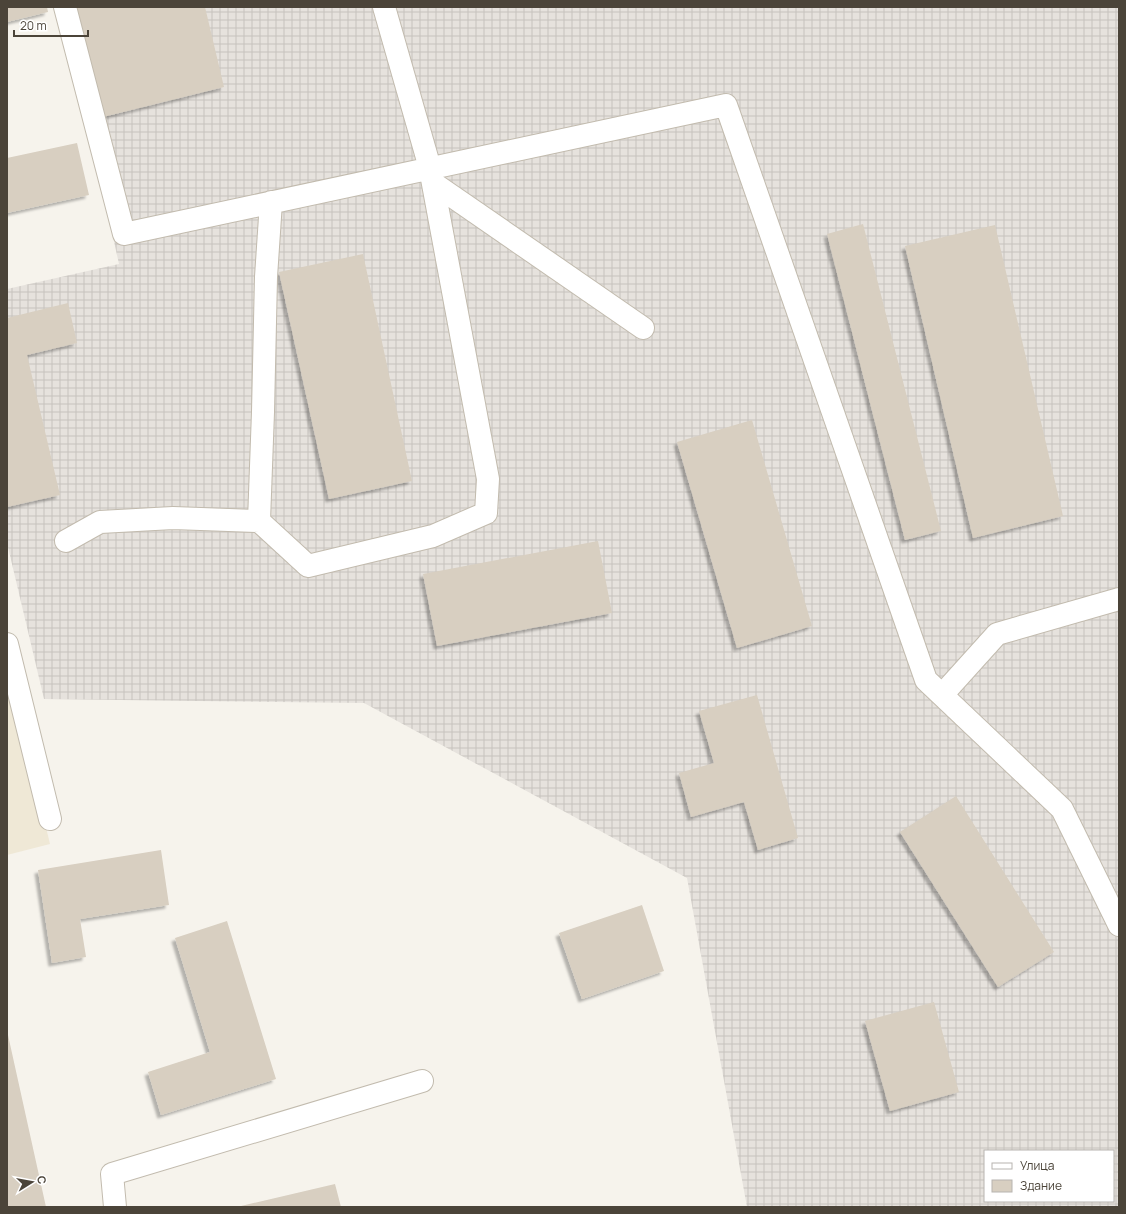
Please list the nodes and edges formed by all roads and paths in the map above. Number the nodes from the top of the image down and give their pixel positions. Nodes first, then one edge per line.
1 (65, 7) edge
2 (384, 7) edge
3 (431, 176) junction
4 (271, 202) junction
5 (643, 328) dead end
6 (259, 521) junction
7 (66, 541) dead end
8 (1119, 599) edge
9 (7, 644) edge
10 (942, 695) junction
11 (50, 818) dead end
12 (1119, 925) edge
13 (422, 1081) dead end
14 (115, 1207) edge

1 - 4 lane
2 - 3 lane
3 - 4 lane
3 - 5 lane
3 - 6 lane
3 - 10 lane
4 - 6 lane
6 - 7 lane
8 - 10 lane
9 - 11 lane
10 - 12 lane
13 - 14 lane

